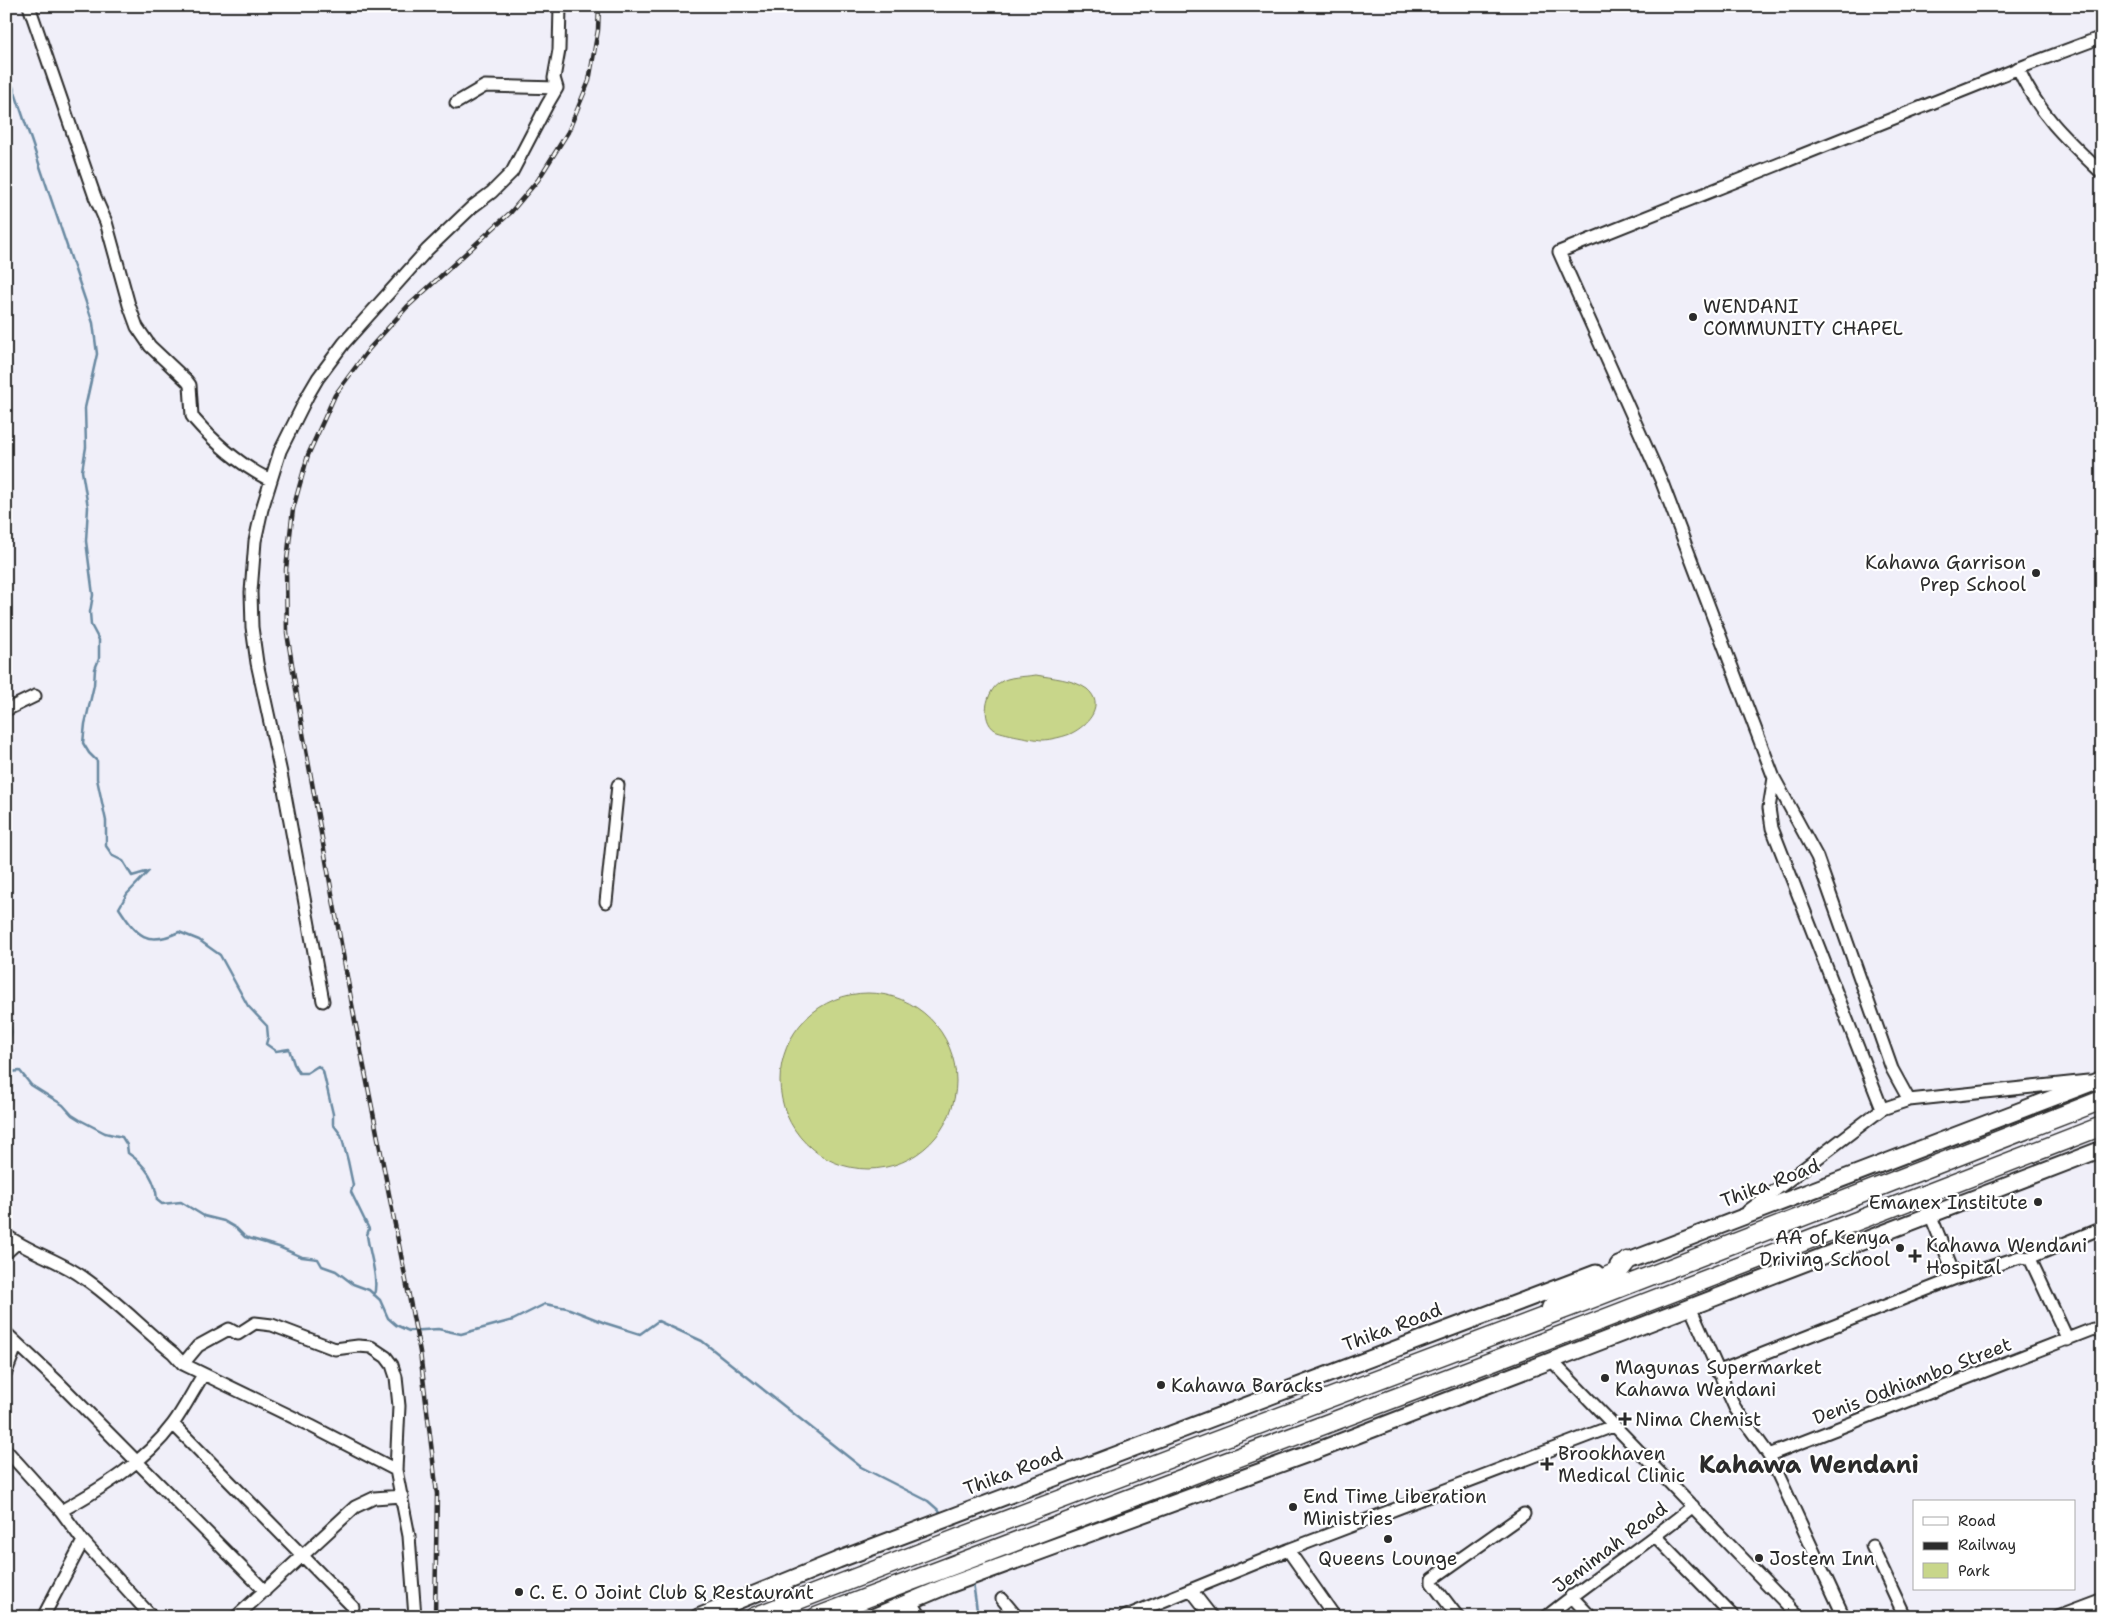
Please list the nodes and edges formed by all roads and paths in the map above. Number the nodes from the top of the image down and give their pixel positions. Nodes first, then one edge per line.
1 (29, 6) edge
2 (560, 6) edge
3 (2102, 37) edge
4 (2018, 68) junction
5 (557, 88) junction
6 (456, 103) dead end
7 (2102, 173) edge
8 (270, 480) junction
9 (35, 696) dead end
10 (6, 710) edge
11 (1774, 778) junction
12 (618, 785) dead end
13 (606, 902) dead end
14 (324, 1001) dead end
15 (2102, 1079) edge
16 (1909, 1100) junction
17 (2102, 1100) edge
18 (1882, 1109) junction
19 (2102, 1126) edge
20 (2102, 1149) edge
21 (1930, 1214) junction
22 (1741, 1217) junction
23 (2102, 1228) edge
24 (6, 1235) edge
25 (17, 1243) junction
26 (6, 1253) edge
27 (2029, 1258) junction
28 (1627, 1262) junction
29 (1956, 1278) junction
30 (1690, 1307) junction
31 (1534, 1320) junction
32 (2102, 1332) edge
33 (6, 1333) edge
34 (2068, 1340) junction
35 (17, 1344) junction
36 (1551, 1360) junction
37 (183, 1364) junction
38 (6, 1372) edge
39 (1717, 1372) junction
40 (203, 1375) junction
41 (173, 1424) junction
42 (1613, 1426) junction
43 (6, 1450) edge
44 (1769, 1455) junction
45 (138, 1462) junction
46 (396, 1470) junction
47 (402, 1496) junction
48 (1693, 1506) junction
49 (61, 1511) junction
50 (1524, 1514) dead end
51 (1656, 1537) junction
52 (82, 1541) junction
53 (1872, 1546) dead end
54 (1288, 1550) junction
55 (302, 1556) junction
56 (946, 1577) junction
57 (1191, 1590) junction
58 (265, 1591) junction
59 (1572, 1596) junction
60 (1002, 1599) dead end
61 (2102, 1600) edge
62 (912, 1602) junction
63 (353, 1608) dead end
64 (920, 1616) edge
65 (43, 1617) edge
66 (152, 1617) edge
67 (236, 1617) edge
68 (415, 1617) edge
69 (698, 1617) edge
70 (754, 1617) edge
71 (816, 1617) edge
72 (873, 1617) edge
73 (1017, 1617) edge
74 (1124, 1617) edge
75 (1212, 1617) edge
76 (1335, 1617) edge
77 (1458, 1617) edge
78 (1546, 1617) edge
79 (1591, 1617) edge
80 (1734, 1617) edge
81 (1799, 1617) edge
82 (1844, 1617) edge
83 (1905, 1617) edge
84 (2057, 1617) edge

1 - 8 street
2 - 5 street
3 - 4 street
4 - 7 street
4 - 11 street
5 - 6 street
5 - 8 street
8 - 14 street
9 - 10 street
11 - 16 street
11 - 18 street
12 - 13 street
15 - 16 street
15 - 22 main road, Thika Road
16 - 18 street
17 - 31 highway
18 - 22 street
19 - 56 highway
20 - 21 main road
21 - 29 street
21 - 30 main road
22 - 28 main road, Thika Road
23 - 27 street
24 - 25 street
25 - 26 street
25 - 37 street
27 - 29 street
27 - 34 street
28 - 31 highway
28 - 69 main road, Thika Road
29 - 39 street
30 - 36 main road
30 - 39 street
31 - 70 highway
32 - 34 street, Denis Odhiambo Street
33 - 35 street
34 - 44 street, Denis Odhiambo Street
35 - 38 street
35 - 45 street
36 - 42 street
36 - 56 main road
37 - 40 street
37 - 46 street
39 - 44 street
40 - 41 street
40 - 46 street
41 - 45 street
41 - 55 street
42 - 48 street
42 - 54 street
43 - 49 street
44 - 82 street
45 - 49 street
45 - 58 street
46 - 47 street
47 - 55 street
47 - 68 street
48 - 51 street, Jemimah Road
48 - 81 street
49 - 52 street
50 - 77 street
51 - 59 street, Jemimah Road
51 - 80 street
52 - 65 street
52 - 66 street
53 - 83 street
54 - 57 street
54 - 76 street
55 - 58 street
55 - 63 street
56 - 62 main road
56 - 71 highway
57 - 74 street
57 - 75 street
58 - 67 street
59 - 78 street, Jemimah Road
59 - 79 street
60 - 73 street
61 - 84 street
62 - 64 street
62 - 72 main road

